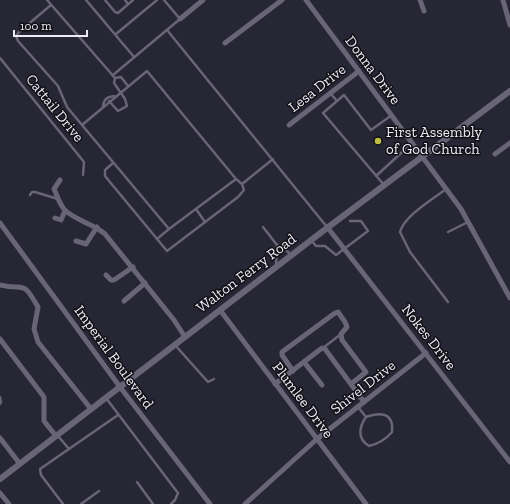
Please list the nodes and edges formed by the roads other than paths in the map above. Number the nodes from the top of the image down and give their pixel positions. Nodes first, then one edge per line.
1 (47, 0) edge
2 (86, 0) edge
3 (105, 0) edge
4 (125, 0) edge
5 (133, 0) edge
6 (157, 0) edge
7 (164, 0) edge
8 (203, 0) edge
9 (282, 0) edge
10 (306, 0) edge
11 (420, 0) edge
12 (503, 0) edge
13 (128, 4) junction
14 (51, 5) junction
15 (424, 11) dead end
16 (180, 19) junction
17 (510, 25) edge
18 (167, 30) junction
19 (116, 34) junction
20 (225, 43) dead end
21 (134, 56) junction
22 (0, 58) edge
23 (359, 71) junction
24 (113, 75) junction
25 (115, 78) junction
26 (128, 86) junction
27 (510, 90) edge
28 (121, 91) junction
29 (330, 93) junction
30 (114, 96) junction
31 (337, 101) junction
32 (108, 102) junction
33 (103, 106) junction
34 (392, 115) junction
35 (82, 125) junction
36 (289, 125) dead end
37 (412, 143) junction
38 (510, 143) edge
39 (495, 154) dead end
40 (423, 156) junction
41 (273, 159) junction
42 (113, 163) junction
43 (83, 175) dead end
44 (376, 176) junction
45 (236, 179) junction
46 (60, 180) dead end
47 (242, 184) junction
48 (384, 185) junction
49 (446, 188) junction
50 (30, 195) dead end
51 (58, 199) junction
52 (196, 209) junction
53 (66, 211) junction
54 (55, 218) dead end
55 (350, 221) dead end
56 (205, 222) junction
57 (468, 222) junction
58 (0, 223) edge
59 (97, 227) junction
60 (263, 227) dead end
61 (328, 228) junction
62 (169, 229) junction
63 (448, 232) dead end
64 (157, 239) junction
65 (311, 240) junction
66 (76, 242) dead end
67 (277, 245) junction
68 (345, 249) junction
69 (291, 255) junction
70 (133, 267) junction
71 (276, 267) junction
72 (106, 276) dead end
73 (145, 283) junction
74 (0, 285) edge
75 (510, 297) edge
76 (124, 301) dead end
77 (448, 302) dead end
78 (220, 310) junction
79 (342, 334) junction
80 (185, 337) junction
81 (0, 339) edge
82 (174, 345) junction
83 (322, 348) junction
84 (426, 353) junction
85 (304, 362) junction
86 (293, 371) junction
87 (214, 379) dead end
88 (276, 384) junction
89 (350, 384) junction
90 (322, 385) dead end
91 (120, 387) junction
92 (0, 397) edge
93 (106, 398) junction
94 (364, 402) junction
95 (0, 404) edge
96 (358, 407) junction
97 (91, 409) junction
98 (118, 415) junction
99 (366, 417) junction
100 (56, 436) junction
101 (0, 438) edge
102 (317, 439) junction
103 (69, 449) junction
104 (510, 462) edge
105 (20, 464) junction
106 (0, 479) edge
107 (137, 482) dead end
108 (99, 491) dead end
109 (0, 493) edge
110 (9, 504) edge
111 (63, 504) edge
112 (81, 504) edge
113 (153, 504) edge
114 (170, 504) edge
115 (210, 504) edge
116 (245, 504) edge
117 (366, 504) edge

1 - 14 lane
2 - 19 lane
3 - 13 lane
4 - 13 lane
5 - 13 lane
6 - 19 lane
7 - 16 lane
8 - 16 street
9 - 20 street
10 - 23 street, Donna Drive
11 - 15 street
12 - 17 street
14 - 24 lane
14 - 35 lane
16 - 18 lane
18 - 21 lane
18 - 41 lane
19 - 21 lane
21 - 24 lane
22 - 43 lane, Cattail Drive
23 - 29 street, Lesa Drive
23 - 34 street, Donna Drive
24 - 25 lane
25 - 26 lane
25 - 28 lane
26 - 28 lane
26 - 45 lane
27 - 40 street, Walton Ferry Road
28 - 30 lane
28 - 32 lane
29 - 31 lane
29 - 36 street, Lesa Drive
30 - 32 lane
30 - 33 lane
31 - 34 lane
31 - 44 lane
32 - 33 lane
33 - 35 lane
34 - 37 street, Donna Drive
35 - 42 lane
37 - 40 street, Donna Drive
37 - 44 lane
38 - 39 street
40 - 48 street, Walton Ferry Road
40 - 49 street, Donna Drive
41 - 47 lane
41 - 61 lane
42 - 62 lane
42 - 64 lane
44 - 48 lane
45 - 47 lane
45 - 52 lane
46 - 51 street
47 - 56 lane
48 - 61 street, Walton Ferry Road
49 - 57 street, Donna Drive
49 - 77 lane
50 - 51 lane
51 - 53 street
52 - 56 lane
52 - 62 lane
53 - 54 street
53 - 59 street
55 - 68 lane
56 - 64 lane
57 - 63 lane
57 - 75 street, Donna Drive
58 - 91 street, Imperial Boulevard
59 - 66 street
59 - 70 street
60 - 67 lane
61 - 65 street, Walton Ferry Road
61 - 68 street, Nokes Drive
62 - 64 lane
65 - 68 lane
65 - 69 street, Walton Ferry Road
67 - 69 lane
67 - 71 lane
68 - 84 street, Nokes Drive
69 - 71 street, Walton Ferry Road
70 - 72 street
70 - 73 street
71 - 78 street, Walton Ferry Road
73 - 76 street
73 - 80 street
74 - 97 street
78 - 80 street, Walton Ferry Road
78 - 88 street, Plumlee Drive
79 - 83 lane
79 - 86 street
79 - 89 street
80 - 82 street, Walton Ferry Road
81 - 100 street
82 - 87 lane
82 - 91 street, Walton Ferry Road
83 - 85 street
83 - 89 street
84 - 94 street, Shivel Drive
84 - 104 street, Nokes Drive
85 - 86 street
85 - 90 street
86 - 88 street
88 - 102 street, Plumlee Drive
89 - 94 street
91 - 93 street, Walton Ferry Road
91 - 115 street, Imperial Boulevard
92 - 95 lane
93 - 97 street, Walton Ferry Road
93 - 98 lane
94 - 96 street, Shivel Drive
96 - 99 lane
96 - 102 street, Shivel Drive
97 - 100 street, Walton Ferry Road
98 - 103 lane
98 - 114 lane
99 - 99 lane
100 - 103 lane
100 - 105 street, Walton Ferry Road
101 - 105 street
102 - 116 street, Shivel Drive
102 - 117 street, Plumlee Drive
103 - 111 lane
105 - 106 street, Walton Ferry Road
107 - 113 lane
108 - 112 lane
109 - 110 street

